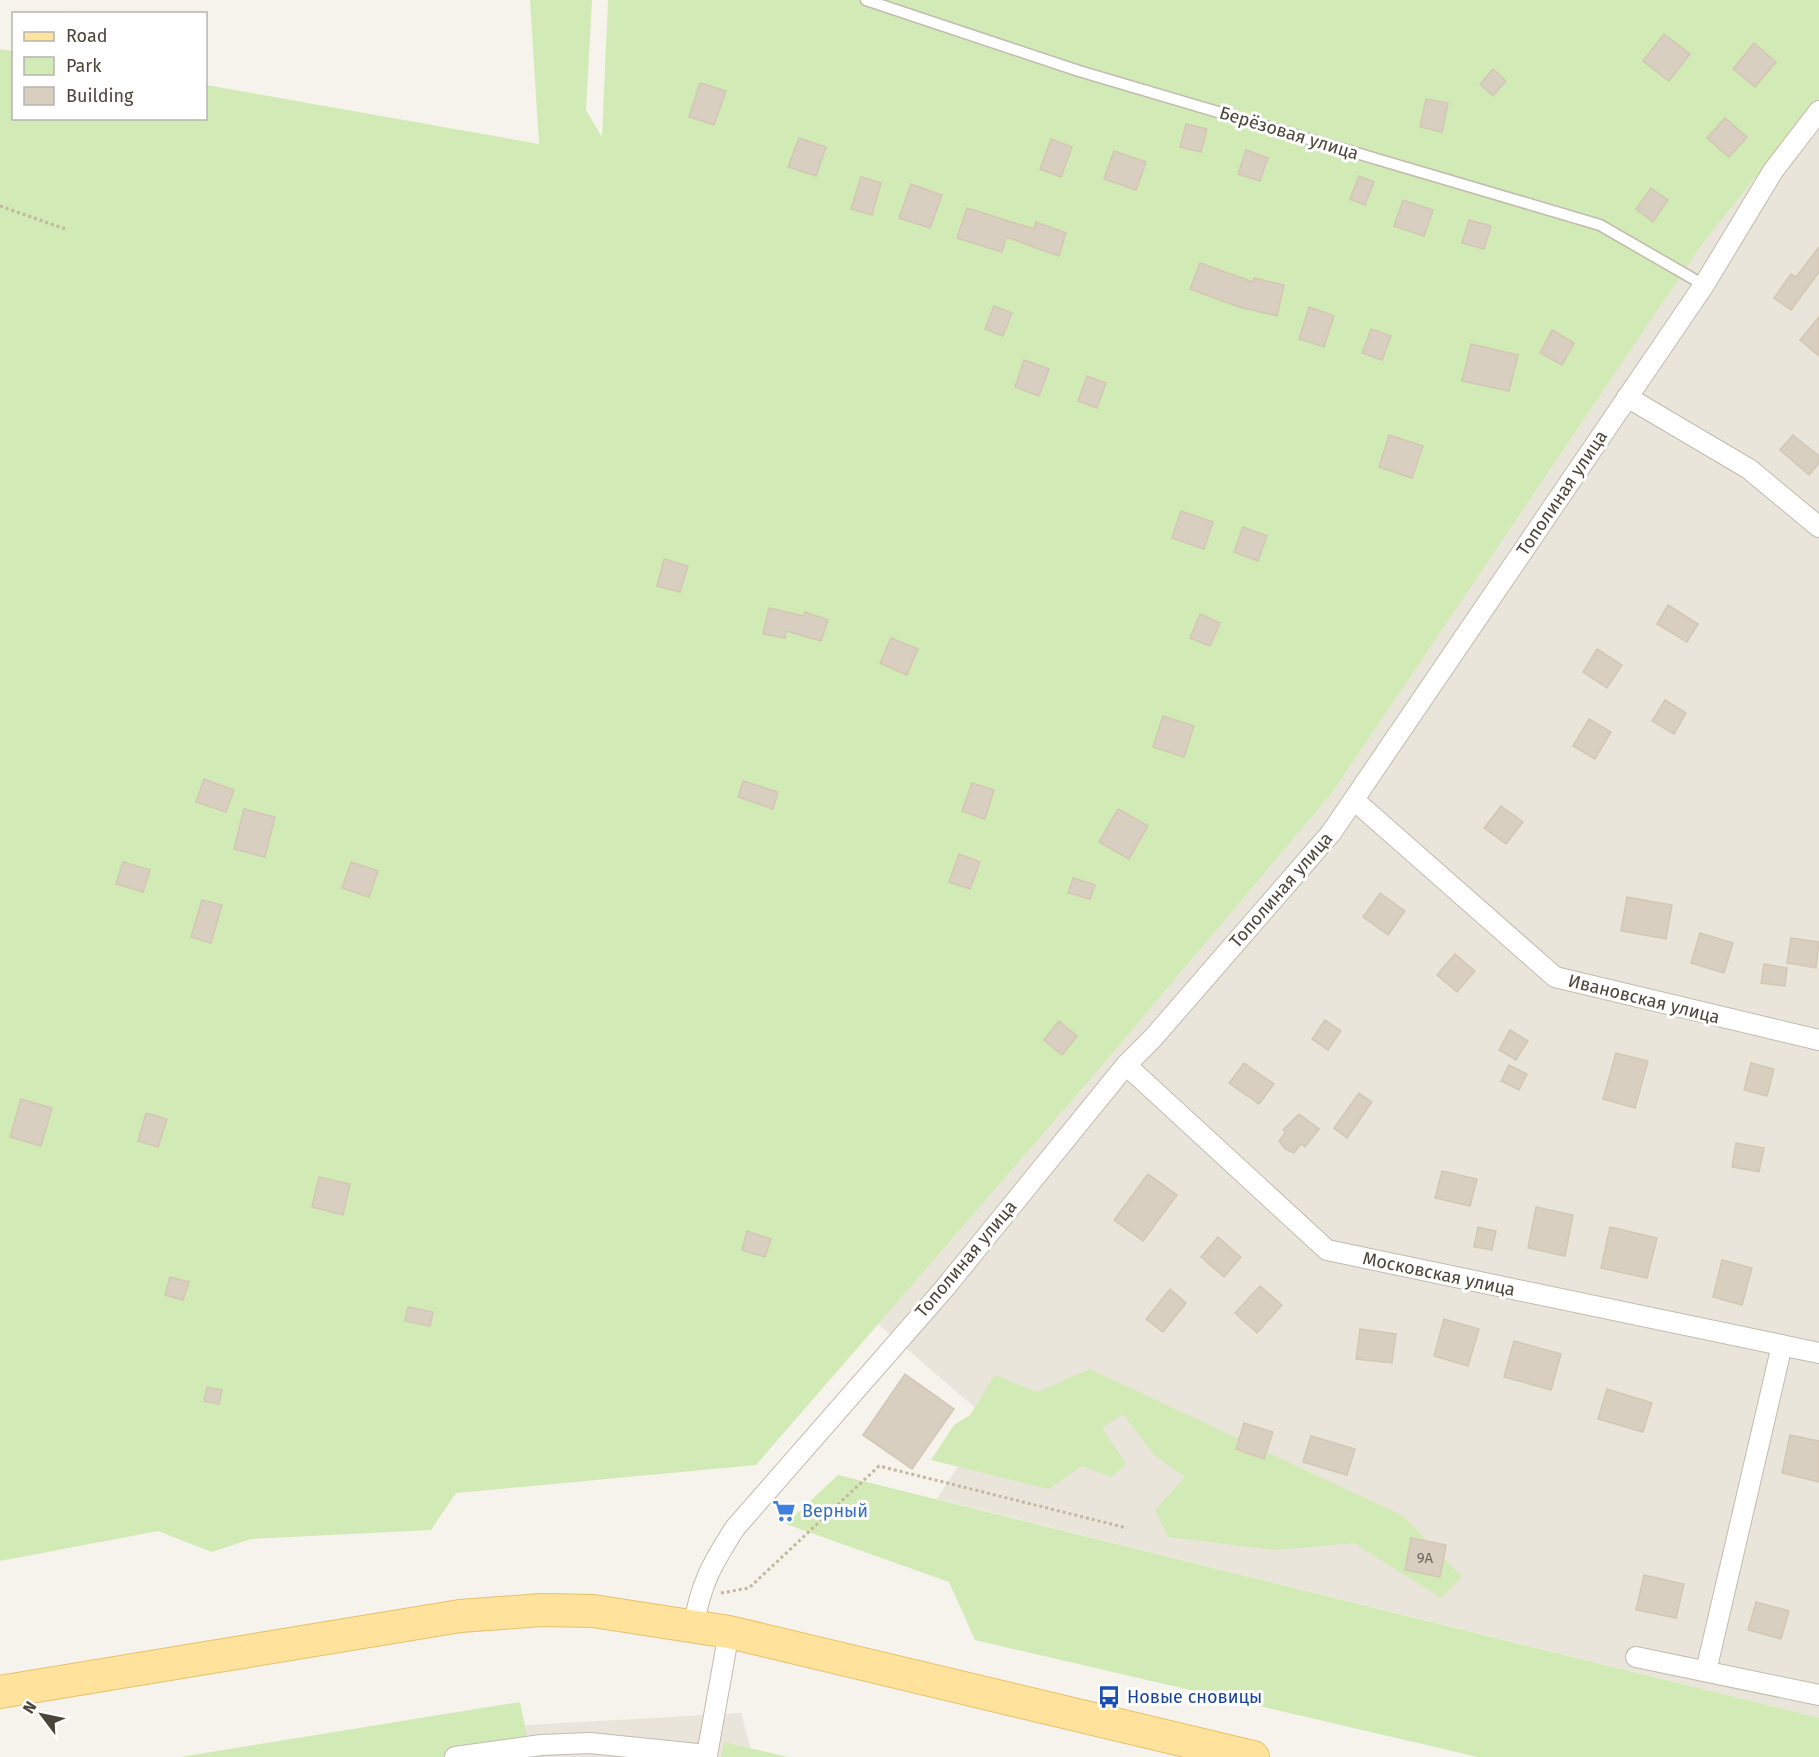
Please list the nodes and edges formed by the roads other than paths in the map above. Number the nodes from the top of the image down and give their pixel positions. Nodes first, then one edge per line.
1 (866, 0) edge
2 (1819, 111) edge
3 (1704, 285) junction
4 (1627, 397) junction
5 (1819, 527) edge
6 (1354, 800) junction
7 (1819, 1040) edge
8 (1126, 1065) junction
9 (1782, 1345) junction
10 (1819, 1353) edge
11 (696, 1610) junction
12 (729, 1632) junction
13 (1636, 1657) dead end
14 (1706, 1671) junction
15 (0, 1692) edge
16 (1819, 1695) edge
17 (540, 1751) edge
18 (710, 1756) edge
19 (455, 1757) edge
20 (1253, 1757) edge

1 - 3 lane, Берёзовая улица
2 - 3 street, Тополиная улица
3 - 4 street, Тополиная улица
4 - 5 street
4 - 6 street, Тополиная улица
6 - 7 street, Ивановская улица
6 - 8 street, Тополиная улица
8 - 9 street, Московская улица
8 - 11 street, Тополиная улица
9 - 10 street, Московская улица
9 - 14 street
11 - 12 main road
11 - 15 main road
12 - 18 street
12 - 20 main road
13 - 14 street
14 - 16 street
17 - 18 street
17 - 19 street

